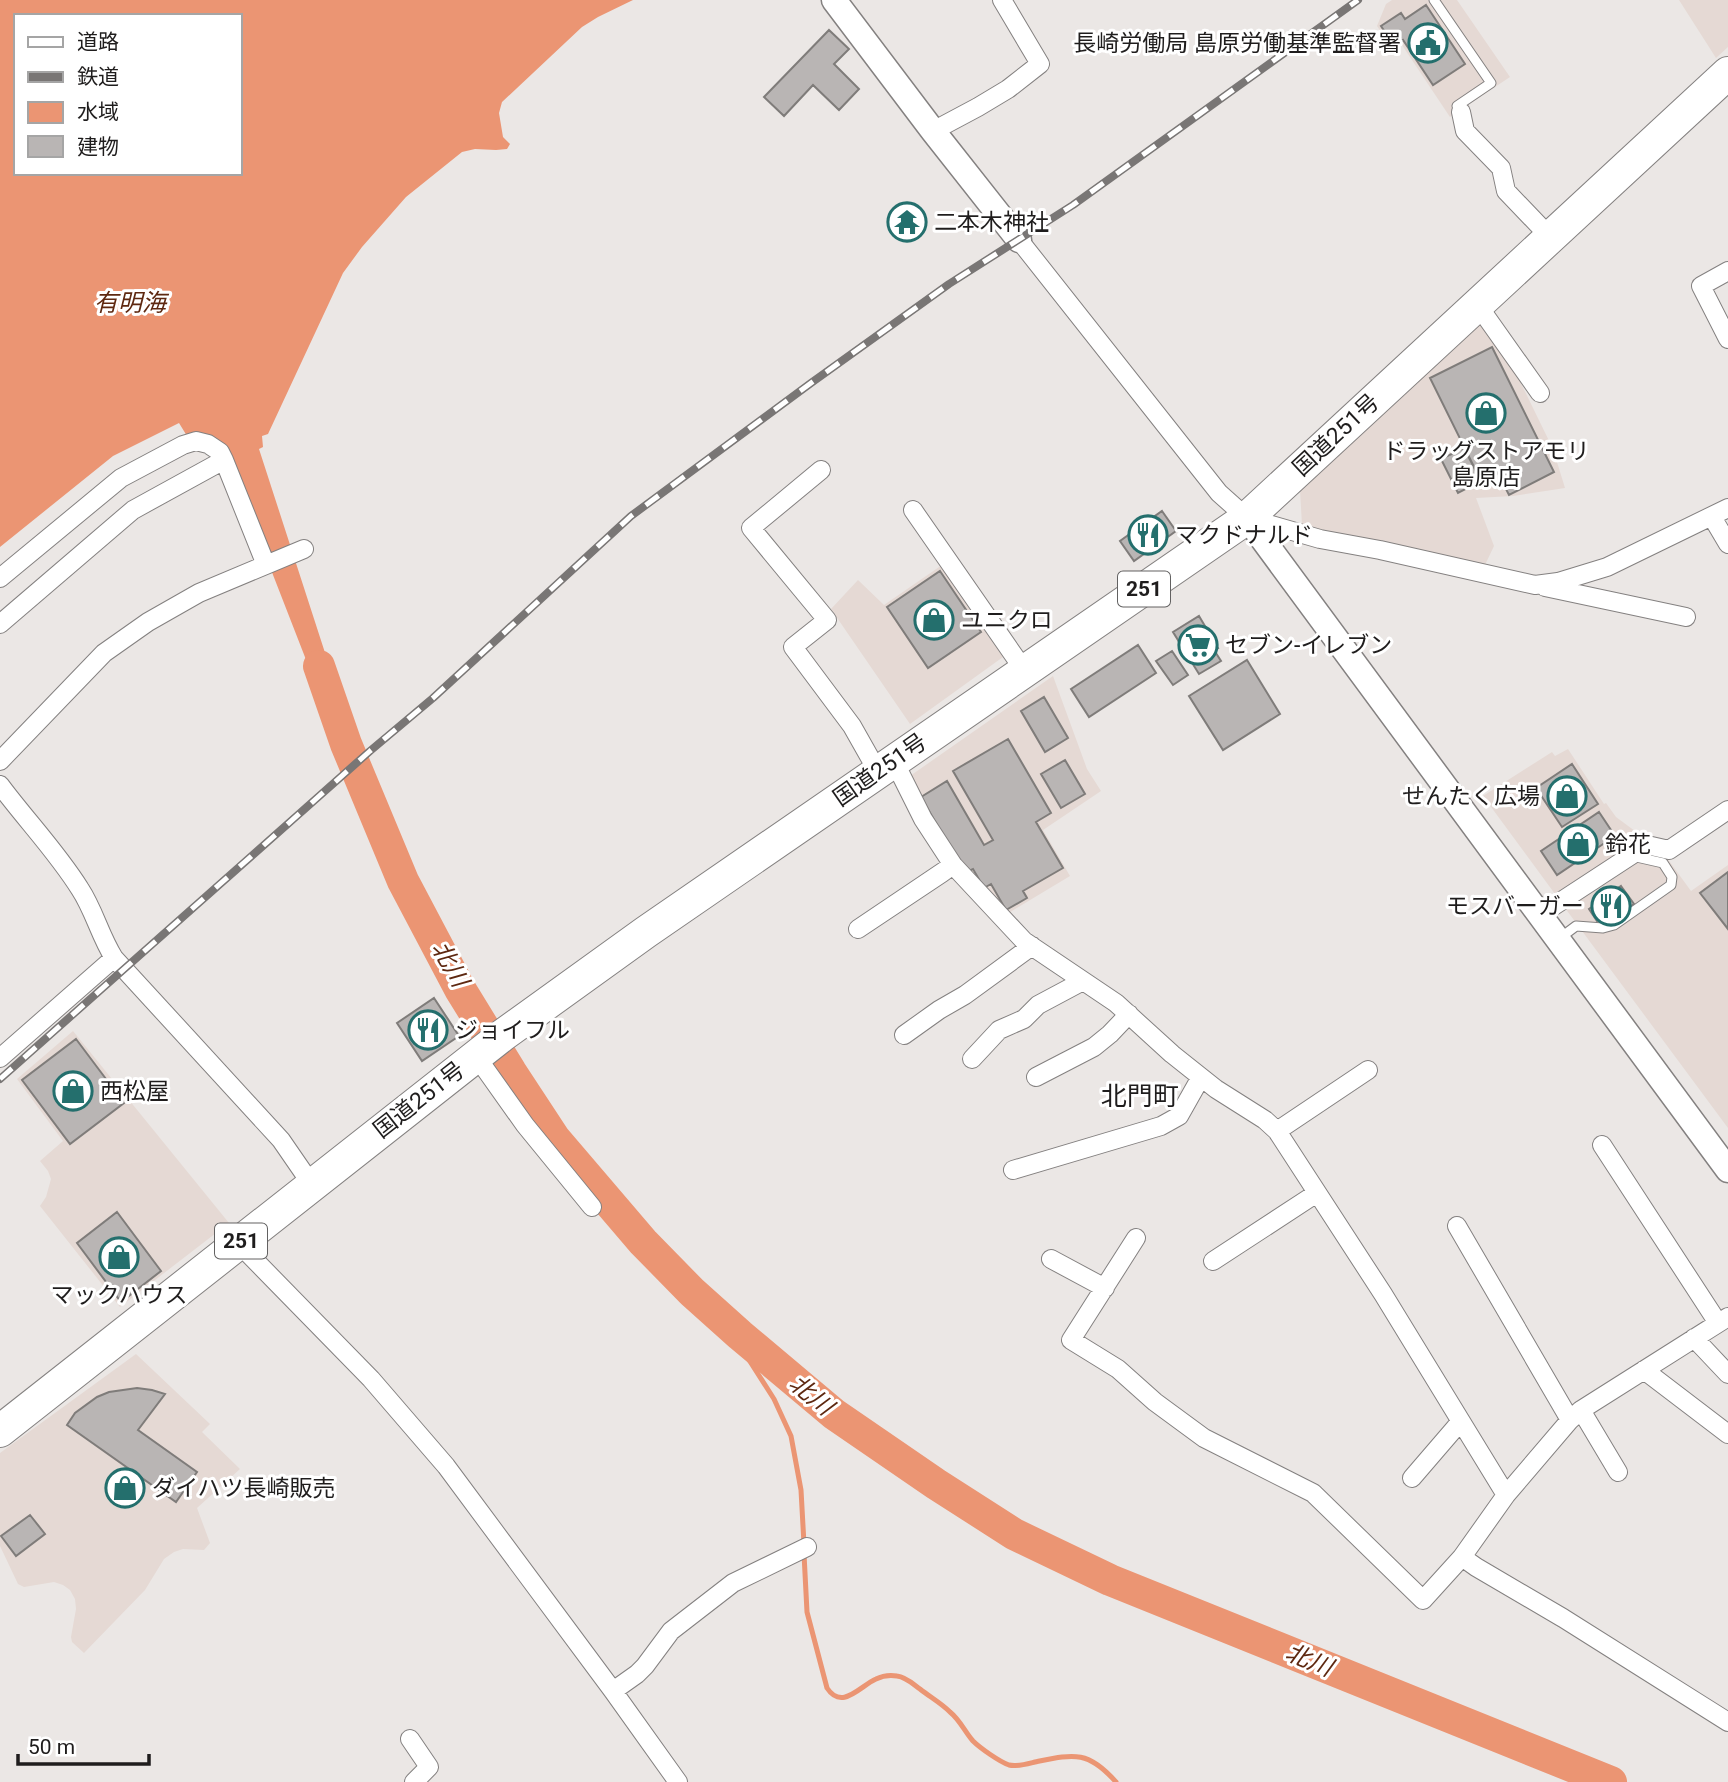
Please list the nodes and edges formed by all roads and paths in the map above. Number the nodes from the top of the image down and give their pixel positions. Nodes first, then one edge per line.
1 (834, 0) edge
2 (1002, 0) edge
3 (1434, 0) edge
4 (1728, 73) edge
5 (1461, 112) joint
6 (933, 131) junction
7 (1550, 237) junction
8 (1019, 240) joint
9 (1728, 271) edge
10 (1477, 304) junction
11 (1728, 339) edge
12 (1541, 393) dead end
13 (224, 460) junction
14 (821, 470) dead end
15 (1728, 508) edge
16 (913, 510) dead end
17 (1712, 517) junction
18 (1247, 518) junction
19 (1728, 544) edge
20 (304, 549) dead end
21 (267, 564) junction
22 (0, 578) edge
23 (1535, 585) junction
24 (1686, 617) dead end
25 (0, 624) edge
26 (1024, 670) junction
27 (0, 761) edge
28 (886, 766) junction
29 (0, 785) edge
30 (1728, 810) edge
31 (1630, 856) junction
32 (953, 865) junction
33 (1540, 915) junction
34 (1558, 940) junction
35 (1032, 946) junction
36 (114, 958) junction
37 (1083, 981) junction
38 (1129, 1014) junction
39 (904, 1035) dead end
40 (487, 1047) junction
41 (0, 1058) edge
42 (972, 1059) dead end
43 (1368, 1070) dead end
44 (1036, 1077) dead end
45 (1201, 1077) junction
46 (1277, 1131) junction
47 (1602, 1145) dead end
48 (1013, 1170) dead end
49 (1728, 1170) edge
50 (312, 1185) junction
51 (1317, 1193) junction
52 (592, 1208) dead end
53 (1457, 1226) dead end
54 (1136, 1238) dead end
55 (238, 1243) junction
56 (1051, 1259) dead end
57 (1213, 1261) dead end
58 (1105, 1288) junction
59 (1723, 1320) edge
60 (1694, 1338) junction
61 (1644, 1370) junction
62 (1728, 1374) edge
63 (1576, 1415) junction
64 (1461, 1423) junction
65 (0, 1431) edge
66 (1728, 1434) edge
67 (1618, 1472) dead end
68 (1412, 1478) dead end
69 (1507, 1495) junction
70 (803, 1549) dead end
71 (1462, 1557) junction
72 (613, 1691) junction
73 (1728, 1722) edge
74 (410, 1739) dead end
75 (414, 1782) edge
76 (678, 1782) edge

1 - 6 street
2 - 6 street
3 - 5 lane
4 - 7 highway, 国道251号 / 251
5 - 7 street
6 - 8 street
7 - 10 highway, 国道251号 / 251
8 - 18 street
9 - 11 street
10 - 12 street
10 - 18 highway, 国道251号 / 251
13 - 21 street
13 - 22 street
13 - 25 street
14 - 28 street
15 - 17 street
16 - 26 street
17 - 19 street
17 - 23 street
18 - 23 street
18 - 26 highway, 国道251号 / 251
18 - 33 street
20 - 21 street
21 - 27 street
23 - 24 street
26 - 28 highway, 国道251号 / 251
28 - 32 street
28 - 40 highway, 国道251号 / 251
29 - 36 street
30 - 31 street
31 - 33 street
31 - 34 lane
32 - 32 street
32 - 35 street
33 - 34 street
34 - 49 street
35 - 37 street
35 - 39 street
36 - 41 street
36 - 50 street
37 - 38 street
37 - 42 street
38 - 44 street
38 - 45 street
40 - 50 highway, 国道251号 / 251
40 - 52 street
43 - 46 street
45 - 46 street
45 - 48 street
46 - 51 street
47 - 59 street
50 - 55 highway, 国道251号 / 251
51 - 57 street
51 - 64 street
53 - 63 street
54 - 58 street
55 - 65 highway, 国道251号 / 251
55 - 72 street
56 - 58 street
58 - 71 street
59 - 60 street
60 - 61 street
60 - 62 street
61 - 63 street
61 - 66 street
63 - 67 street
63 - 69 street
64 - 68 street
64 - 69 street
69 - 71 street
70 - 72 street
71 - 73 street
72 - 76 street
74 - 75 street

